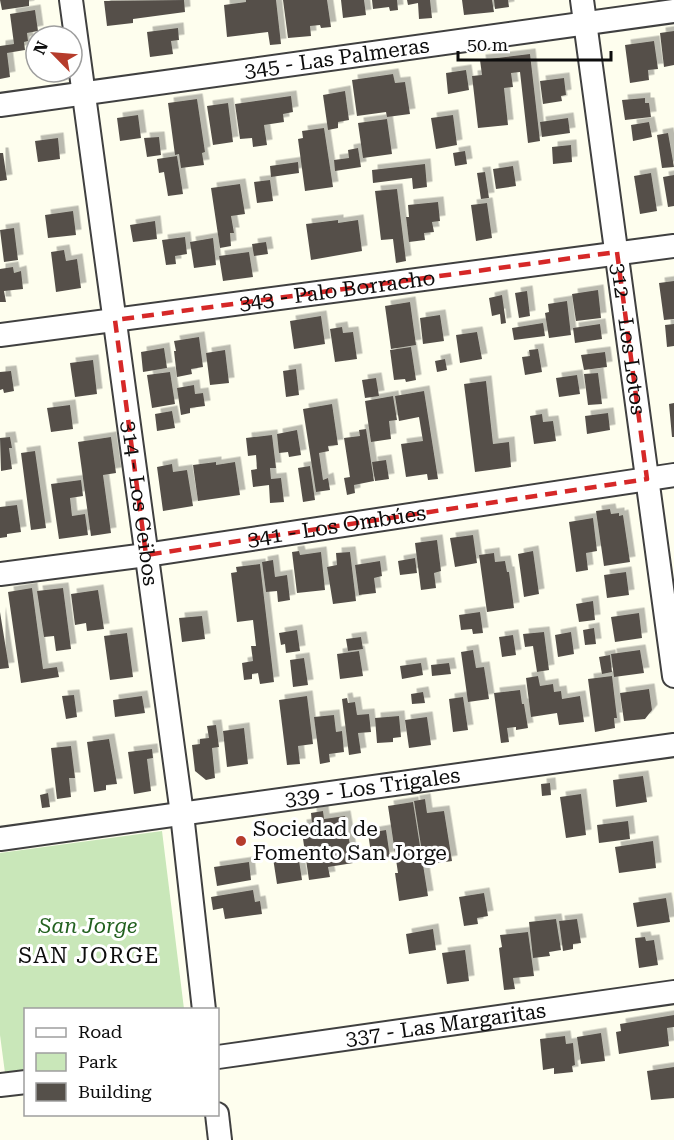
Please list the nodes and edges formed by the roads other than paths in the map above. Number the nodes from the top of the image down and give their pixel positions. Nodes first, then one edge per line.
1 (71, 0) edge
2 (582, 0) edge
3 (674, 11) edge
4 (586, 23) junction
5 (83, 94) junction
6 (0, 105) edge
7 (674, 246) edge
8 (617, 252) junction
9 (114, 320) junction
10 (0, 335) edge
11 (674, 476) edge
12 (647, 479) junction
13 (146, 555) junction
14 (0, 574) edge
15 (674, 676) edge
16 (674, 745) edge
17 (182, 814) junction
18 (0, 839) edge
19 (674, 992) edge
20 (204, 1008) edge
21 (219, 1057) edge
22 (24, 1082) edge
23 (0, 1085) edge
24 (216, 1116) edge
25 (220, 1140) edge

1 - 5 street, 314 - Los Ceibos
2 - 4 street, 312 - Los Lotos
3 - 4 street, 345 - Las Palmeras
4 - 5 street, 345 - Las Palmeras
4 - 8 street, 312 - Los Lotos
5 - 6 street, 345 - Las Palmeras
5 - 9 street, 314 - Los Ceibos
7 - 8 street, 343 - Palo Borracho
8 - 9 street, 343 - Palo Borracho
8 - 12 street, 312 - Los Lotos
9 - 10 street, 343 - Palo Borracho
9 - 13 street, 314 - Los Ceibos
11 - 12 street, 341 - Los Ombúes
12 - 13 street, 341 - Los Ombúes
12 - 15 street, 312 - Los Lotos
13 - 14 street, 341 - Los Ombúes
13 - 17 street, 314 - Los Ceibos
16 - 17 street, 339 - Los Trigales
17 - 18 street, 339 - Los Trigales
17 - 20 street, 314 - Los Ceibos
19 - 21 street, 337 - Las Margaritas
22 - 23 street
24 - 25 street

